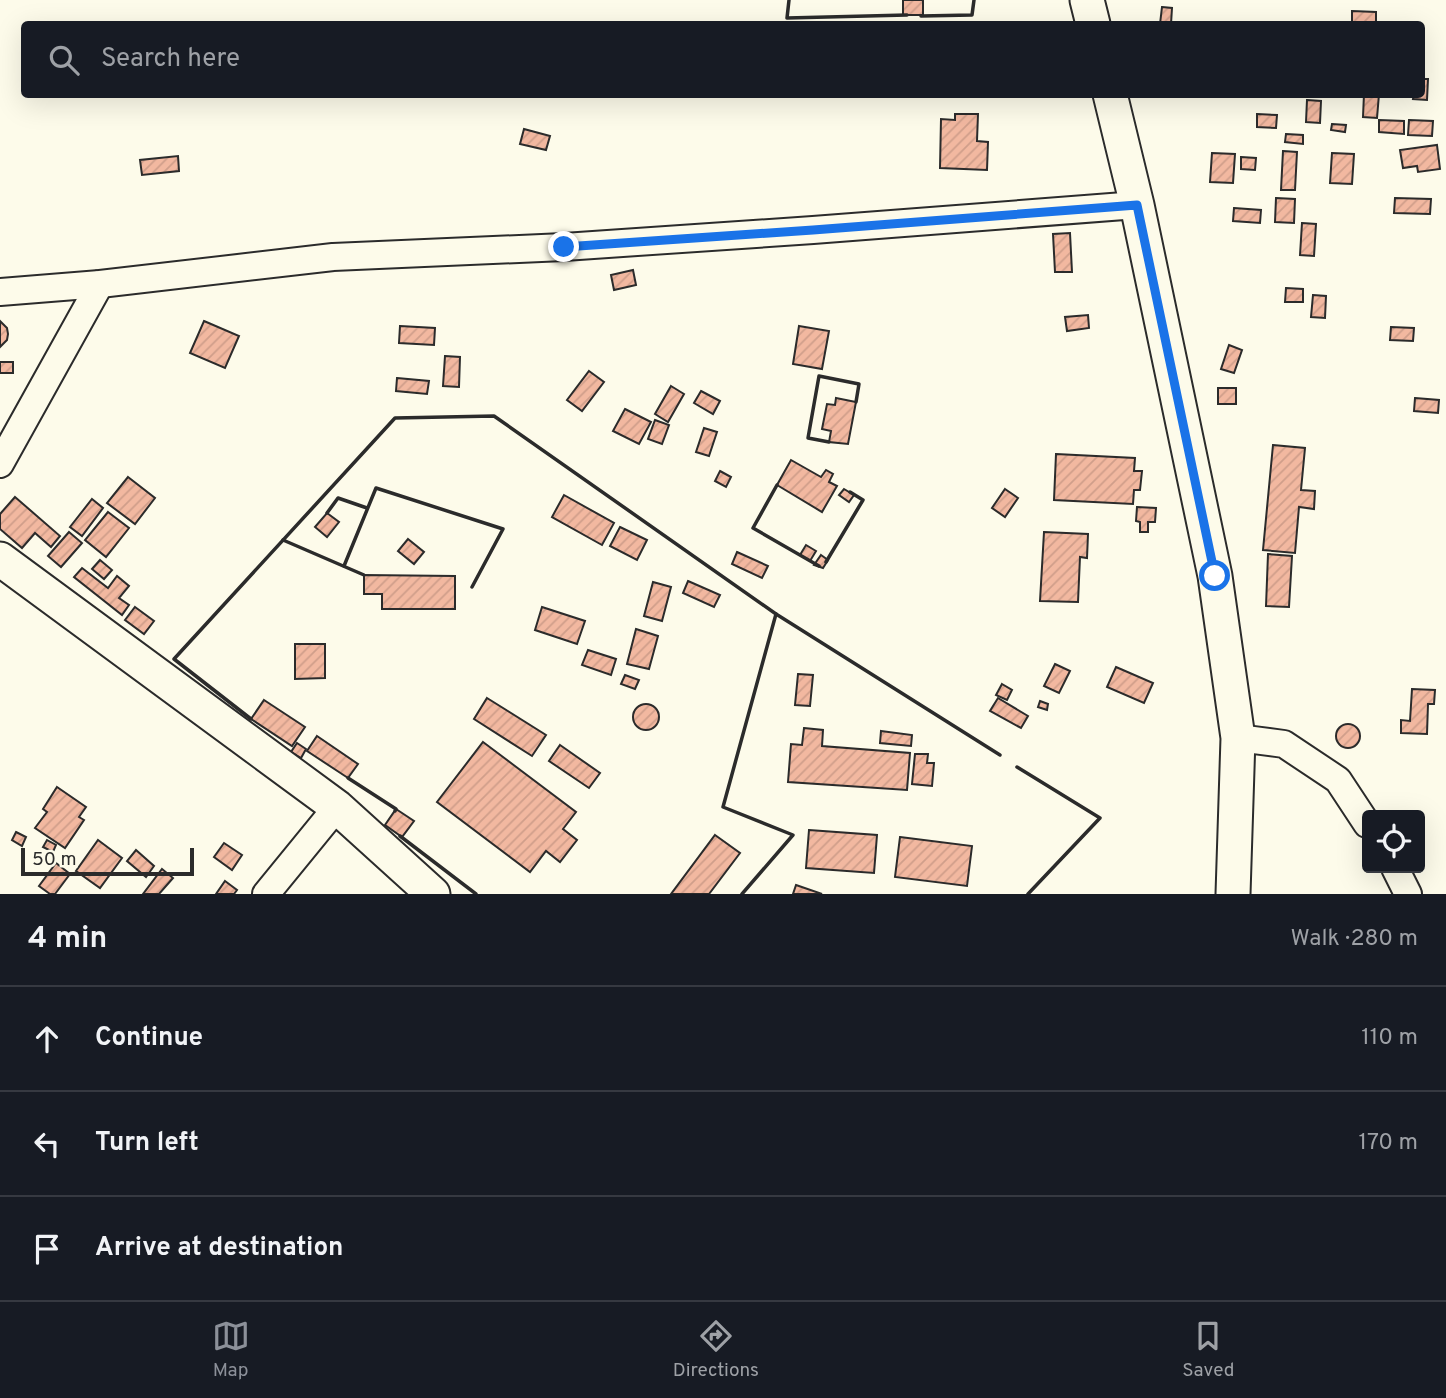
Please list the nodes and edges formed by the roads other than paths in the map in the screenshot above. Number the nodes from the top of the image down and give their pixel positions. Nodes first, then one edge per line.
1 (1087, 0) edge
2 (1092, 21) edge
3 (1111, 98) edge
4 (1137, 205) junction
5 (100, 284) junction
6 (0, 292) edge
7 (0, 464) edge
8 (0, 559) edge
9 (1238, 738) junction
10 (337, 807) junction
11 (1362, 816) edge
12 (1398, 873) edge
13 (266, 894) edge
14 (433, 894) edge
15 (1233, 894) edge
16 (1408, 894) edge

1 - 2 main road
3 - 4 main road
4 - 5 street
4 - 9 main road
5 - 6 street
5 - 7 street
8 - 10 main road
9 - 11 street
9 - 15 main road
10 - 13 street
10 - 14 main road
12 - 16 street

